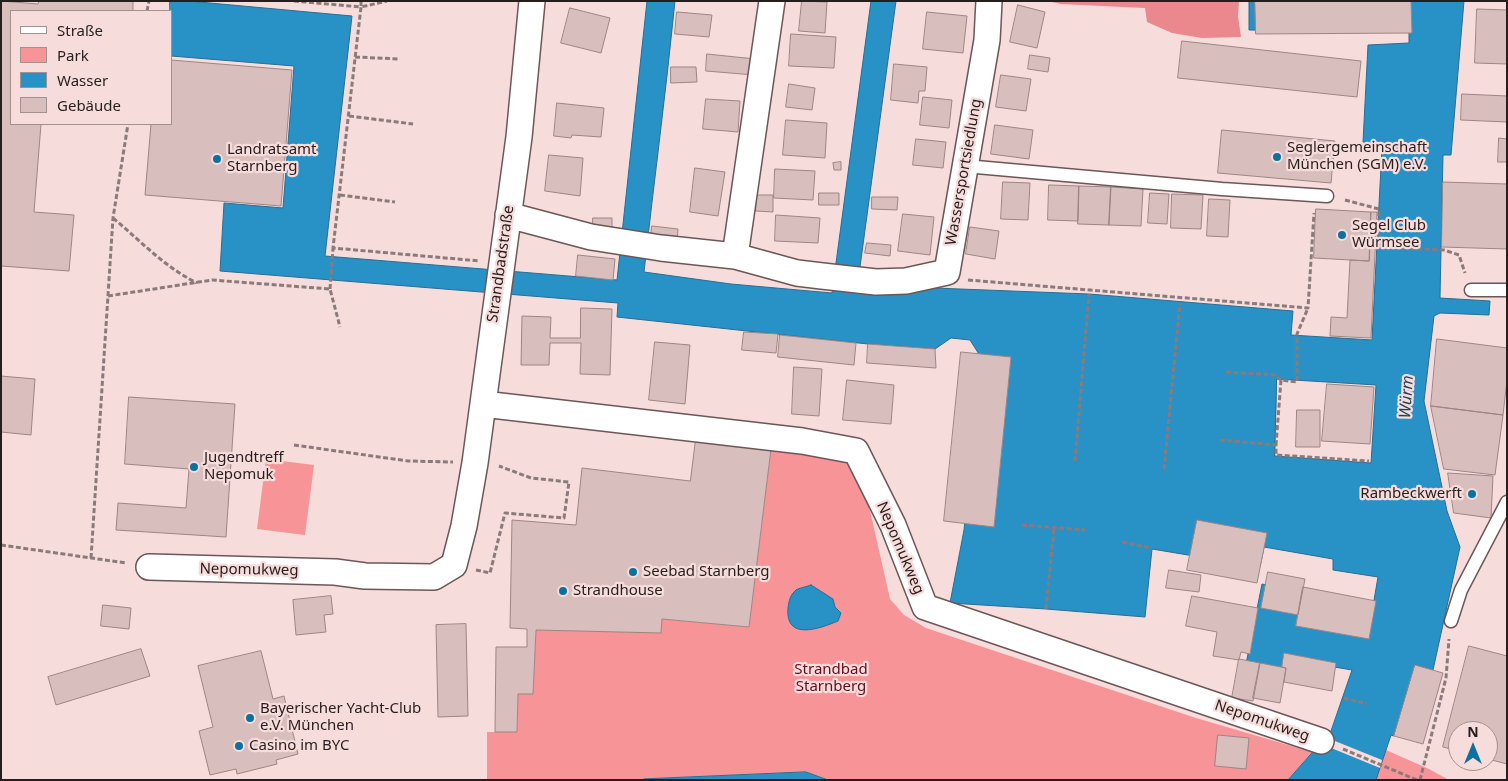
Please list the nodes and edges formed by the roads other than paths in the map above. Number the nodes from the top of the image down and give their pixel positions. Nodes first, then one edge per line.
1 (532, 1) edge
2 (772, 1) edge
3 (989, 1) edge
4 (965, 166) junction
5 (1321, 195) road end
6 (508, 215) junction
7 (735, 256) junction
8 (1471, 290) dead end
9 (1507, 290) edge
10 (483, 404) junction
11 (1507, 502) edge
12 (454, 565) joint
13 (148, 567) road end
14 (1451, 620) road end
15 (1321, 741) dead end

1 - 6 street, Strandbadstraße
2 - 7 street
3 - 4 street, Wassersportsiedlung
4 - 5 lane
4 - 7 street, Wassersportsiedlung
6 - 7 street
6 - 10 street, Strandbadstraße
8 - 9 lane
10 - 12 street, Strandbadstraße
10 - 15 street, Nepomukweg
11 - 14 lane
12 - 13 street, Nepomukweg

